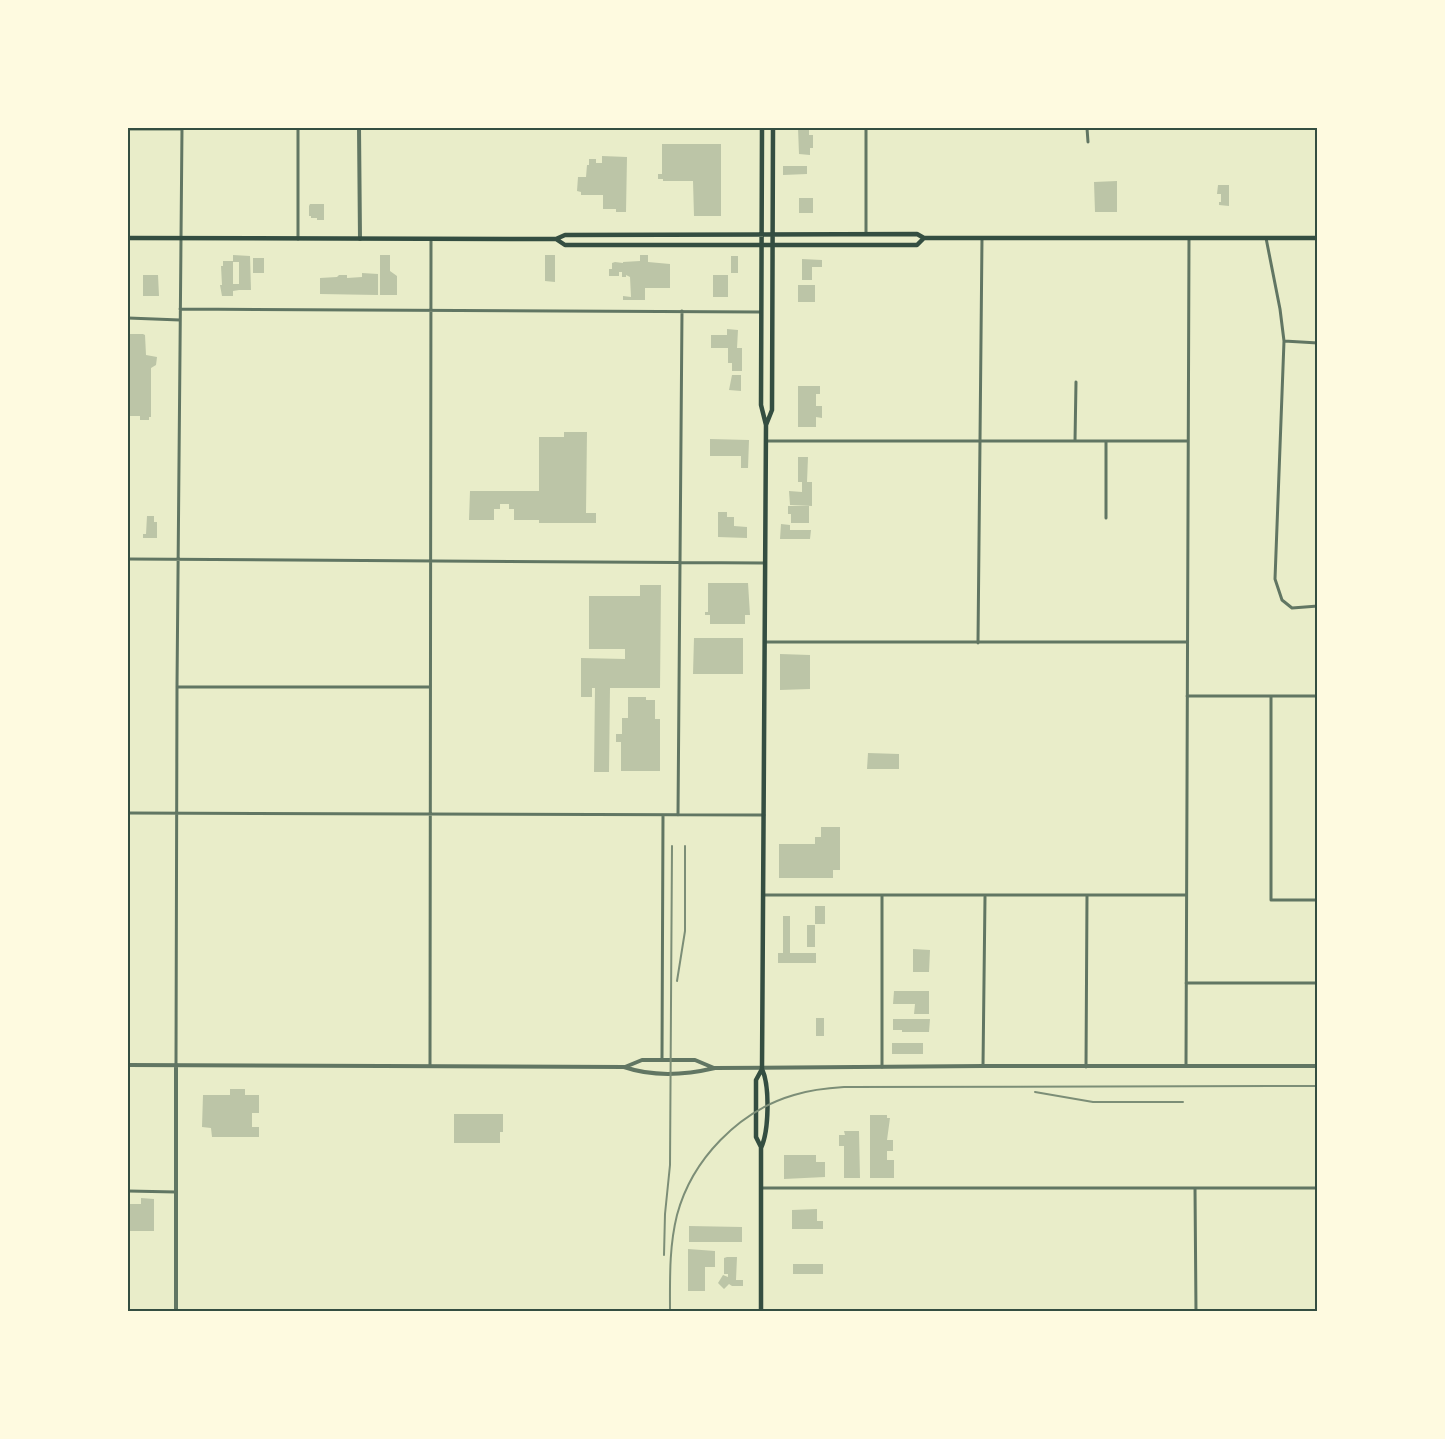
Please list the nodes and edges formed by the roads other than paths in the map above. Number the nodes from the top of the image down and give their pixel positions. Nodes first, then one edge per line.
1 (182, 128) edge
2 (298, 128) edge
3 (359, 128) edge
4 (762, 128) edge
5 (773, 128) edge
6 (866, 128) edge
7 (1088, 128) edge
8 (128, 129) edge
9 (1088, 142) dead end
10 (763, 234) junction
11 (773, 234) junction
12 (866, 234) junction
13 (128, 238) edge
14 (181, 238) junction
15 (924, 238) junction
16 (982, 238) junction
17 (1189, 238) junction
18 (1266, 238) junction
19 (1317, 238) edge
20 (298, 239) junction
21 (360, 239) junction
22 (556, 239) junction
23 (431, 240) junction
24 (773, 245) junction
25 (763, 246) junction
26 (180, 309) junction
27 (431, 310) junction
28 (682, 311) junction
29 (761, 312) junction
30 (128, 318) edge
31 (180, 320) junction
32 (1284, 341) junction
33 (1317, 343) edge
34 (1076, 382) dead end
35 (766, 425) junction
36 (766, 441) junction
37 (980, 441) junction
38 (1075, 441) junction
39 (1106, 441) junction
40 (1188, 441) junction
41 (1106, 518) dead end
42 (128, 559) edge
43 (178, 559) junction
44 (430, 561) junction
45 (680, 562) junction
46 (766, 563) junction
47 (1317, 606) edge
48 (766, 642) junction
49 (1187, 642) junction
50 (978, 643) junction
51 (177, 687) junction
52 (430, 687) junction
53 (1187, 696) junction
54 (1271, 696) junction
55 (1317, 696) edge
56 (128, 813) edge
57 (177, 813) junction
58 (430, 813) junction
59 (663, 815) junction
60 (678, 815) junction
61 (764, 815) junction
62 (764, 895) junction
63 (882, 895) junction
64 (1087, 895) junction
65 (1186, 895) junction
66 (985, 896) junction
67 (1317, 900) edge
68 (1186, 983) junction
69 (1317, 983) edge
70 (662, 1060) junction
71 (128, 1065) edge
72 (176, 1065) junction
73 (430, 1066) junction
74 (983, 1066) junction
75 (1186, 1066) junction
76 (1317, 1066) edge
77 (624, 1067) junction
78 (882, 1067) junction
79 (1086, 1067) junction
80 (715, 1068) junction
81 (762, 1069) junction
82 (761, 1148) junction
83 (761, 1188) junction
84 (1195, 1188) junction
85 (1317, 1188) edge
86 (128, 1191) edge
87 (176, 1192) junction
88 (176, 1311) edge
89 (761, 1311) edge
90 (1196, 1311) edge

1 - 8 street
1 - 14 street
2 - 20 street
3 - 21 street
4 - 10 main road
5 - 11 main road
6 - 12 street
7 - 9 street
10 - 11 main road
10 - 22 main road
10 - 25 main road
11 - 12 main road
11 - 24 main road
12 - 15 main road
13 - 14 main road
14 - 20 main road
14 - 26 street
15 - 16 main road
15 - 24 main road
16 - 17 main road
16 - 37 street
17 - 18 main road
17 - 40 street
18 - 19 main road
18 - 32 street
20 - 21 main road
21 - 23 main road
22 - 23 main road
22 - 25 main road
23 - 27 street
24 - 25 main road
24 - 35 main road
25 - 29 main road
26 - 27 street
26 - 31 street
27 - 28 street
27 - 44 street
28 - 29 street
28 - 45 street
29 - 35 main road
30 - 31 street
31 - 43 street
32 - 33 street
32 - 47 street
34 - 38 street
35 - 36 main road
36 - 37 street
36 - 46 main road
37 - 38 street
37 - 50 street
38 - 39 street
39 - 40 street
39 - 41 street
40 - 49 street
42 - 43 street
43 - 44 street
43 - 51 street
44 - 45 street
44 - 52 street
45 - 46 street
45 - 60 street
46 - 48 main road
48 - 50 street
48 - 61 main road
49 - 50 street
49 - 53 street
51 - 52 street
51 - 57 street
52 - 58 street
53 - 54 street
53 - 65 street
54 - 55 street
54 - 67 street
56 - 57 street
57 - 58 street
57 - 72 street
58 - 59 street
58 - 73 street
59 - 60 street
59 - 70 street
60 - 61 street
61 - 62 main road
62 - 63 street
62 - 81 main road
63 - 66 street
63 - 78 street
64 - 65 street
64 - 66 street
64 - 79 street
65 - 68 street
66 - 74 street
68 - 69 street
68 - 75 street
70 - 77 street
70 - 80 street
71 - 72 street
72 - 73 street
72 - 87 street
73 - 77 street
74 - 78 street
74 - 79 street
75 - 76 street
75 - 79 street
77 - 80 street
78 - 81 street
80 - 81 street
81 - 82 main road
81 - 82 main road
82 - 83 main road
83 - 84 street
83 - 89 main road
84 - 85 street
84 - 90 street
86 - 87 street
87 - 88 street

